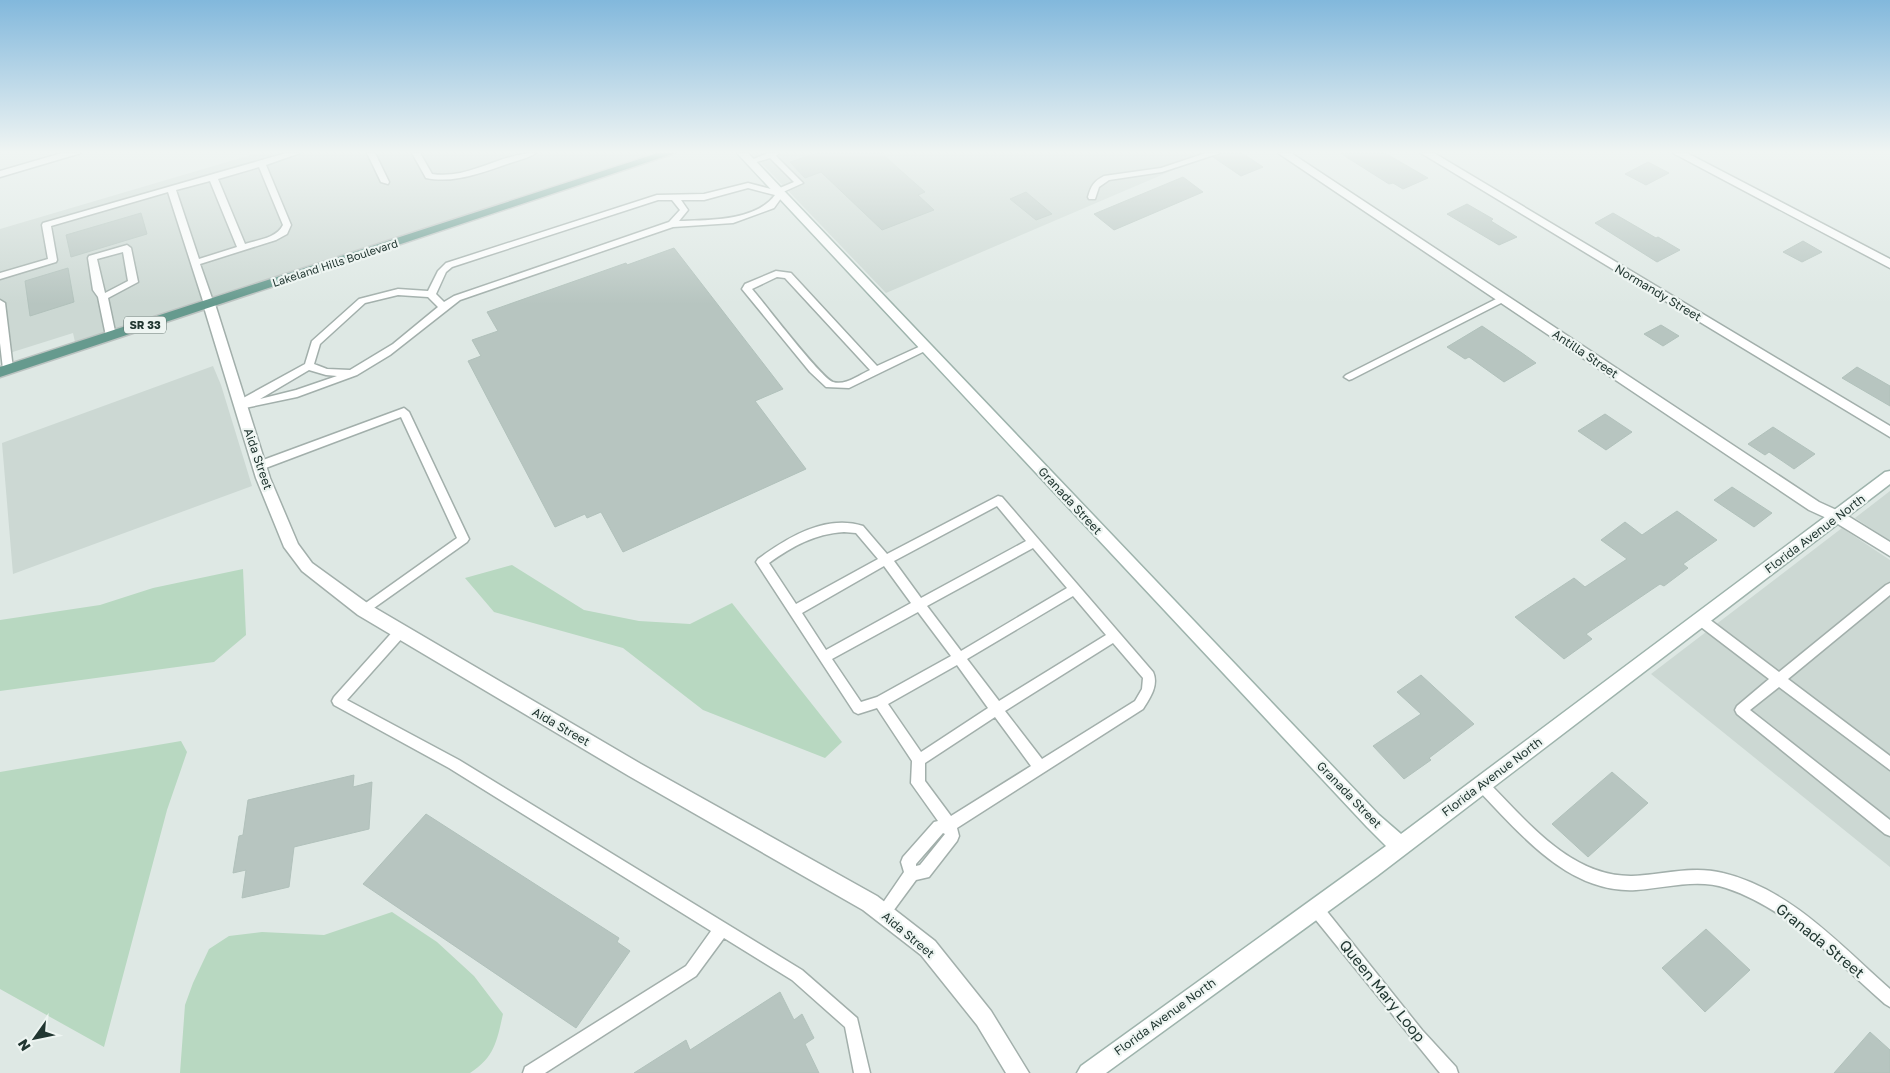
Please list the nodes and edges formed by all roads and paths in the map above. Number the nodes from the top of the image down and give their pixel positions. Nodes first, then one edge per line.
1 (122, 203) edge
2 (176, 203) edge
3 (224, 203) edge
4 (278, 203) edge
5 (519, 203) edge
6 (641, 203) edge
7 (679, 203) edge
8 (773, 203) edge
9 (789, 203) edge
10 (1357, 203) edge
11 (1508, 203) edge
12 (1773, 203) edge
13 (672, 224) junction
14 (242, 248) junction
15 (195, 263) junction
16 (1890, 264) edge
17 (0, 276) edge
18 (431, 294) junction
19 (103, 297) junction
20 (1502, 299) junction
21 (0, 303) edge
22 (209, 304) junction
23 (443, 307) junction
24 (110, 336) junction
25 (926, 347) junction
26 (308, 366) junction
27 (4, 370) edge
28 (876, 371) junction
29 (350, 372) junction
30 (1349, 377) dead end
31 (240, 405) junction
32 (1890, 432) edge
33 (259, 466) junction
34 (1890, 476) edge
35 (1838, 517) junction
36 (1034, 542) junction
37 (1890, 550) edge
38 (886, 560) junction
39 (1890, 588) edge
40 (1075, 589) junction
41 (919, 604) junction
42 (364, 610) junction
43 (794, 611) junction
44 (1701, 620) junction
45 (400, 632) junction
46 (1115, 636) junction
47 (824, 657) junction
48 (959, 658) junction
49 (1780, 680) junction
50 (880, 702) junction
51 (997, 709) junction
52 (918, 760) junction
53 (1890, 764) edge
54 (1040, 767) junction
55 (1482, 785) junction
56 (949, 825) junction
57 (1890, 829) edge
58 (1400, 846) junction
59 (1316, 909) junction
60 (883, 913) junction
61 (722, 928) junction
62 (1890, 999) edge
63 (531, 1073) edge
64 (862, 1073) edge
65 (1018, 1073) edge
66 (1088, 1073) edge
67 (1450, 1073) edge

1 - 17 lane
2 - 15 lane
3 - 14 lane
4 - 14 lane
5 - 22 main road, Lakeland Hills Boulevard / SR 33
6 - 18 lane
7 - 13 lane
8 - 13 lane
9 - 25 street, Granada Street
10 - 20 street, Antilla Street
11 - 32 street, Normandy Street
12 - 16 street
13 - 23 lane
14 - 15 lane
15 - 22 lane
18 - 23 lane
18 - 26 lane
19 - 19 lane
19 - 24 lane
20 - 30 lane
20 - 35 street, Antilla Street
21 - 27 lane
22 - 24 main road, Lakeland Hills Boulevard / SR 33
22 - 31 street, Aida Street
23 - 29 lane
24 - 27 main road, Lakeland Hills Boulevard / SR 33
25 - 28 lane
25 - 58 street, Granada Street
26 - 29 lane
26 - 31 lane
28 - 28 lane
29 - 31 lane
31 - 33 street, Aida Street
33 - 42 street, Aida Street
33 - 42 lane
34 - 35 street, Florida Avenue North
35 - 37 street, Antilla Street
35 - 44 street, Florida Avenue North
36 - 38 lane
36 - 40 lane
36 - 41 lane
38 - 41 lane
38 - 43 lane
38 - 43 lane
39 - 49 lane
40 - 46 lane
40 - 48 lane
41 - 47 lane
41 - 48 lane
42 - 45 street, Aida Street
43 - 47 lane
44 - 49 lane
44 - 55 street, Florida Avenue North
45 - 60 street, Aida Street
45 - 61 lane
46 - 51 lane
46 - 54 lane
47 - 50 lane
48 - 50 lane
48 - 51 lane
49 - 53 lane
49 - 57 lane
50 - 52 lane
51 - 52 lane
51 - 54 lane
52 - 56 lane
54 - 56 lane
55 - 58 street, Florida Avenue North
55 - 62 lane, Granada Street
56 - 60 lane
58 - 59 street, Florida Avenue North
59 - 66 street, Florida Avenue North
59 - 67 lane, Queen Mary Loop
60 - 65 street, Aida Street
61 - 63 lane
61 - 64 lane

